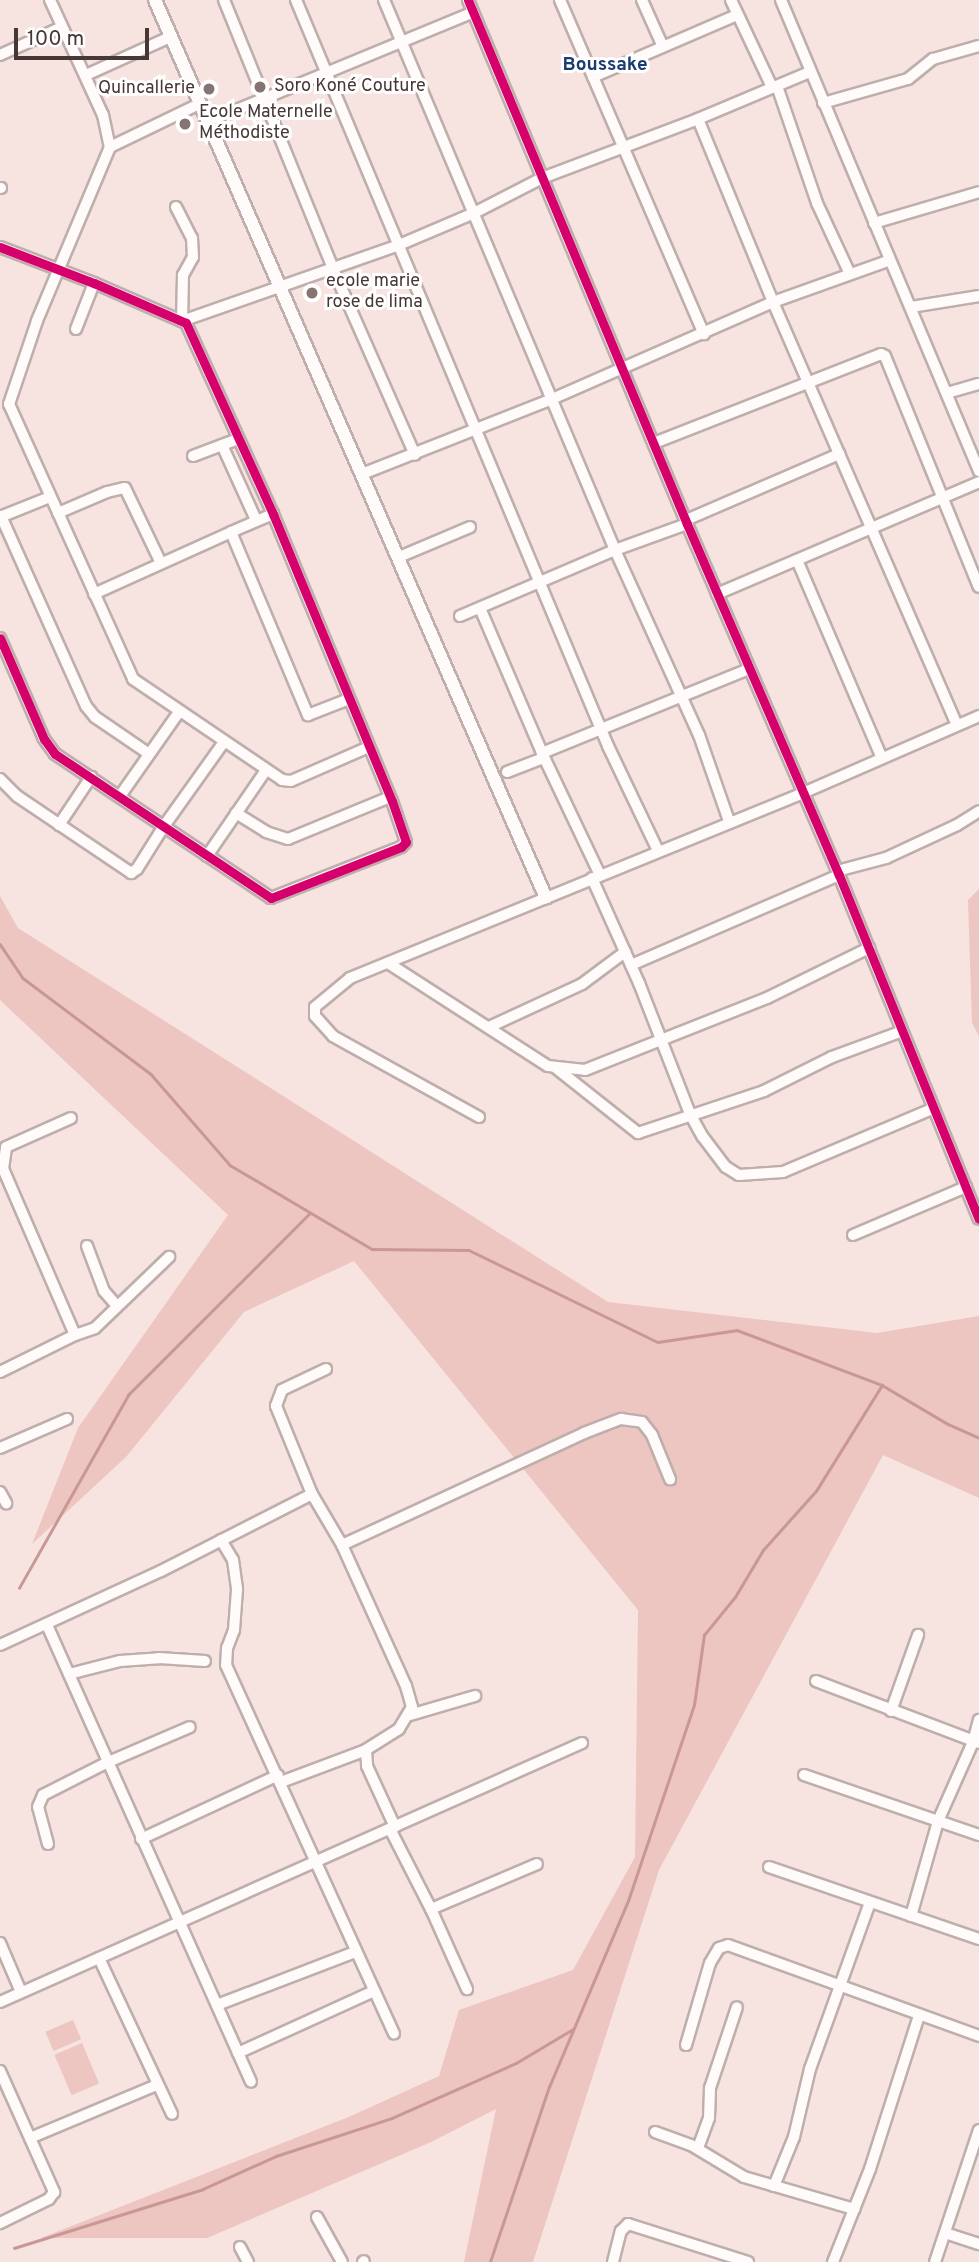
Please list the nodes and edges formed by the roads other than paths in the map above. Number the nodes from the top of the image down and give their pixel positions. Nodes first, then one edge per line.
1 (50, 0) edge
2 (155, 0) edge
3 (224, 0) edge
4 (296, 0) edge
5 (384, 0) edge
6 (468, 0) edge
7 (560, 0) edge
8 (642, 0) edge
9 (731, 0) edge
10 (781, 0) edge
11 (472, 13) junction
12 (737, 15) junction
13 (62, 27) junction
14 (170, 37) junction
15 (400, 42) junction
16 (979, 46) edge
17 (663, 47) junction
18 (0, 55) edge
19 (810, 72) junction
20 (325, 73) junction
21 (86, 75) junction
22 (593, 77) junction
23 (774, 87) junction
24 (264, 99) junction
25 (823, 103) junction
26 (200, 104) junction
27 (698, 119) junction
28 (208, 122) junction
29 (623, 146) junction
30 (110, 147) junction
31 (542, 178) junction
32 (979, 192) edge
33 (176, 207) dead end
34 (474, 213) junction
35 (874, 223) junction
36 (399, 245) junction
37 (0, 247) edge
38 (890, 260) junction
39 (59, 268) junction
40 (333, 269) junction
41 (850, 274) junction
42 (94, 283) junction
43 (280, 288) junction
44 (979, 296) edge
45 (773, 302) junction
46 (911, 307) junction
47 (183, 321) junction
48 (76, 329) dead end
49 (704, 334) junction
50 (622, 369) junction
51 (808, 382) junction
52 (979, 384) edge
53 (947, 393) junction
54 (552, 399) junction
55 (5, 406) edge
56 (475, 430) junction
57 (237, 439) junction
58 (653, 443) junction
59 (222, 445) junction
60 (839, 454) junction
61 (415, 455) junction
62 (193, 456) dead end
63 (979, 470) edge
64 (362, 474) junction
65 (979, 482) edge
66 (51, 496) junction
67 (943, 497) junction
68 (58, 513) junction
69 (273, 514) junction
70 (1, 516) edge
71 (256, 520) junction
72 (687, 522) junction
73 (470, 527) dead end
74 (871, 527) junction
75 (231, 532) junction
76 (615, 550) junction
77 (399, 557) junction
78 (797, 560) junction
79 (160, 564) junction
80 (540, 583) junction
81 (979, 587) edge
82 (94, 594) junction
83 (717, 594) junction
84 (480, 608) junction
85 (460, 616) dead end
86 (0, 639) edge
87 (749, 668) junction
88 (682, 696) junction
89 (349, 699) junction
90 (179, 712) junction
91 (979, 716) edge
92 (957, 725) junction
93 (601, 729) junction
94 (224, 742) junction
95 (369, 747) junction
96 (149, 754) junction
97 (543, 756) junction
98 (882, 758) junction
99 (266, 771) junction
100 (507, 772) dead end
101 (91, 777) junction
102 (0, 779) edge
103 (803, 793) junction
104 (120, 796) junction
105 (390, 797) junction
106 (979, 811) edge
107 (236, 813) junction
108 (729, 821) junction
109 (59, 825) junction
110 (164, 826) junction
111 (659, 851) junction
112 (207, 856) junction
113 (838, 873) junction
114 (596, 877) junction
115 (545, 898) junction
116 (869, 948) junction
117 (625, 952) junction
118 (388, 963) junction
119 (631, 965) junction
120 (489, 1027) junction
121 (900, 1032) junction
122 (662, 1039) junction
123 (555, 1068) junction
124 (932, 1109) junction
125 (691, 1114) junction
126 (479, 1117) dead end
127 (71, 1118) dead end
128 (966, 1187) junction
129 (979, 1219) edge
130 (853, 1235) dead end
131 (87, 1247) dead end
132 (169, 1257) dead end
133 (117, 1306) junction
134 (75, 1335) junction
135 (326, 1369) dead end
136 (0, 1371) edge
137 (67, 1419) dead end
138 (0, 1448) edge
139 (670, 1479) dead end
140 (0, 1492) edge
141 (312, 1494) junction
142 (6, 1503) dead end
143 (221, 1540) junction
144 (342, 1545) junction
145 (47, 1625) junction
146 (918, 1635) dead end
147 (0, 1645) edge
148 (205, 1661) dead end
149 (69, 1674) junction
150 (817, 1681) dead end
151 (475, 1696) dead end
152 (891, 1711) junction
153 (410, 1715) junction
154 (979, 1720) edge
155 (191, 1727) dead end
156 (582, 1743) dead end
157 (976, 1743) edge
158 (366, 1750) junction
159 (106, 1763) junction
160 (804, 1774) dead end
161 (279, 1778) junction
162 (939, 1821) junction
163 (392, 1828) junction
164 (979, 1835) edge
165 (141, 1839) junction
166 (48, 1844) dead end
167 (317, 1862) junction
168 (537, 1864) dead end
169 (769, 1867) dead end
170 (870, 1902) junction
171 (431, 1909) junction
172 (911, 1916) junction
173 (178, 1924) junction
174 (979, 1939) edge
175 (0, 1943) edge
176 (355, 1952) junction
177 (99, 1958) junction
178 (840, 1985) junction
179 (467, 1989) dead end
180 (374, 1991) junction
181 (21, 1992) junction
182 (0, 2002) edge
183 (217, 2005) junction
184 (737, 2007) dead end
185 (919, 2015) junction
186 (394, 2034) dead end
187 (979, 2036) edge
188 (685, 2045) dead end
189 (238, 2053) junction
190 (0, 2071) edge
191 (251, 2082) dead end
192 (157, 2085) junction
193 (172, 2114) dead end
194 (655, 2132) dead end
195 (978, 2133) edge
196 (30, 2138) junction
197 (698, 2148) junction
198 (774, 2186) junction
199 (854, 2209) junction
200 (317, 2217) dead end
201 (0, 2222) edge
202 (945, 2232) junction
203 (979, 2244) edge
204 (240, 2247) dead end
205 (716, 2258) edge
206 (248, 2262) edge
207 (342, 2262) edge
208 (613, 2262) edge
209 (748, 2262) edge
210 (833, 2262) edge
211 (935, 2262) edge

1 - 13 street
2 - 14 street
3 - 24 street
4 - 20 street
5 - 15 street
6 - 11 street
7 - 22 street
8 - 17 street
9 - 12 street
10 - 19 street
11 - 15 street
11 - 31 street
12 - 17 street
12 - 23 street
13 - 18 street
13 - 21 street
14 - 21 street
14 - 26 street
15 - 20 street
15 - 34 street
16 - 25 street
17 - 22 street
19 - 23 street
19 - 25 street
20 - 24 street
20 - 36 street
21 - 30 street
22 - 29 street
23 - 27 street
23 - 41 street
24 - 28 street
24 - 40 street
25 - 35 street
26 - 28 street
26 - 30 street
27 - 29 street
27 - 45 street
28 - 43 street
29 - 31 street
29 - 49 street
30 - 39 street
31 - 34 street
31 - 50 street
32 - 35 street
33 - 47 street
34 - 36 street
34 - 54 street
35 - 38 street
36 - 40 street
36 - 56 street
37 - 39 street
38 - 41 street
38 - 46 street
39 - 42 street
39 - 55 street
40 - 43 street
40 - 61 street
41 - 45 street
42 - 47 street
42 - 48 street
43 - 47 street
43 - 64 street
44 - 46 street
45 - 49 street
45 - 51 street
46 - 53 street
47 - 57 street
49 - 50 street
50 - 54 street
50 - 58 street
51 - 58 street
51 - 60 street
51 - 67 street
52 - 53 street
53 - 63 street
54 - 56 street
54 - 76 street
55 - 66 street
56 - 61 street
56 - 80 street
57 - 59 street
57 - 69 street
58 - 72 street
59 - 62 street
59 - 71 street
60 - 72 street
60 - 74 street
61 - 64 street
64 - 77 street
65 - 67 street
66 - 68 street
66 - 70 street
67 - 74 street
67 - 81 street
68 - 79 street
68 - 82 street
69 - 71 street
69 - 89 street
70 - 96 street
71 - 75 street
72 - 76 street
72 - 83 street
73 - 77 street
74 - 78 street
74 - 92 street
75 - 79 street
75 - 89 street
76 - 80 street
76 - 88 street
77 - 115 street
78 - 83 street
78 - 98 street
79 - 82 street
80 - 84 street
80 - 93 street
82 - 90 street
83 - 87 street
84 - 85 street
84 - 97 street
86 - 101 street
87 - 88 street
87 - 103 street
88 - 93 street
88 - 108 street
89 - 95 street
90 - 94 street
90 - 96 street
91 - 92 street
92 - 98 street
93 - 97 street
93 - 111 street
94 - 99 street
94 - 110 street
95 - 99 street
95 - 105 street
96 - 104 street
97 - 100 street
97 - 114 street
98 - 103 street
99 - 107 street
101 - 104 street
101 - 109 street
102 - 109 street
103 - 108 street
103 - 113 street
104 - 110 street
105 - 107 street
105 - 112 street
106 - 113 street
107 - 112 street
108 - 111 street
109 - 110 street
110 - 112 street
111 - 114 street
113 - 116 street
113 - 119 street
114 - 115 street
114 - 117 street
115 - 118 street
116 - 121 street
116 - 122 street
117 - 119 street
117 - 120 street
118 - 120 street
118 - 126 street
119 - 122 street
120 - 123 street
121 - 124 street
121 - 125 street
122 - 123 street
122 - 125 street
123 - 125 street
124 - 125 street
124 - 128 street
127 - 134 street
128 - 129 street
128 - 130 street
131 - 133 street
132 - 133 street
133 - 134 street
134 - 136 street
135 - 141 street
137 - 138 street
139 - 144 street
140 - 142 street
141 - 143 street
141 - 144 street
143 - 145 street
143 - 161 street
144 - 153 street
145 - 147 street
145 - 149 street
146 - 152 street
148 - 149 street
149 - 159 street
150 - 152 street
151 - 153 street
152 - 157 street
153 - 158 street
154 - 157 street
155 - 159 street
156 - 163 street
157 - 162 street
158 - 161 street
158 - 163 street
159 - 165 street
159 - 166 street
160 - 162 street
161 - 165 street
161 - 167 street
162 - 164 street
162 - 172 street
163 - 167 street
163 - 171 street
165 - 173 street
167 - 173 street
167 - 176 street
168 - 171 street
169 - 170 street
170 - 172 street
170 - 178 street
171 - 179 street
172 - 174 street
173 - 177 street
173 - 183 street
175 - 181 street
176 - 180 street
176 - 183 street
177 - 181 street
177 - 192 street
178 - 185 street
178 - 188 street
178 - 198 street
180 - 186 street
180 - 189 street
181 - 182 street
183 - 189 street
184 - 197 street
185 - 187 street
185 - 199 street
189 - 191 street
190 - 196 street
192 - 193 street
192 - 196 street
194 - 197 street
195 - 202 street
196 - 201 street
197 - 198 street
198 - 199 street
199 - 210 street
200 - 207 street
202 - 203 street
202 - 211 street
204 - 206 street
205 - 208 street
205 - 209 street

